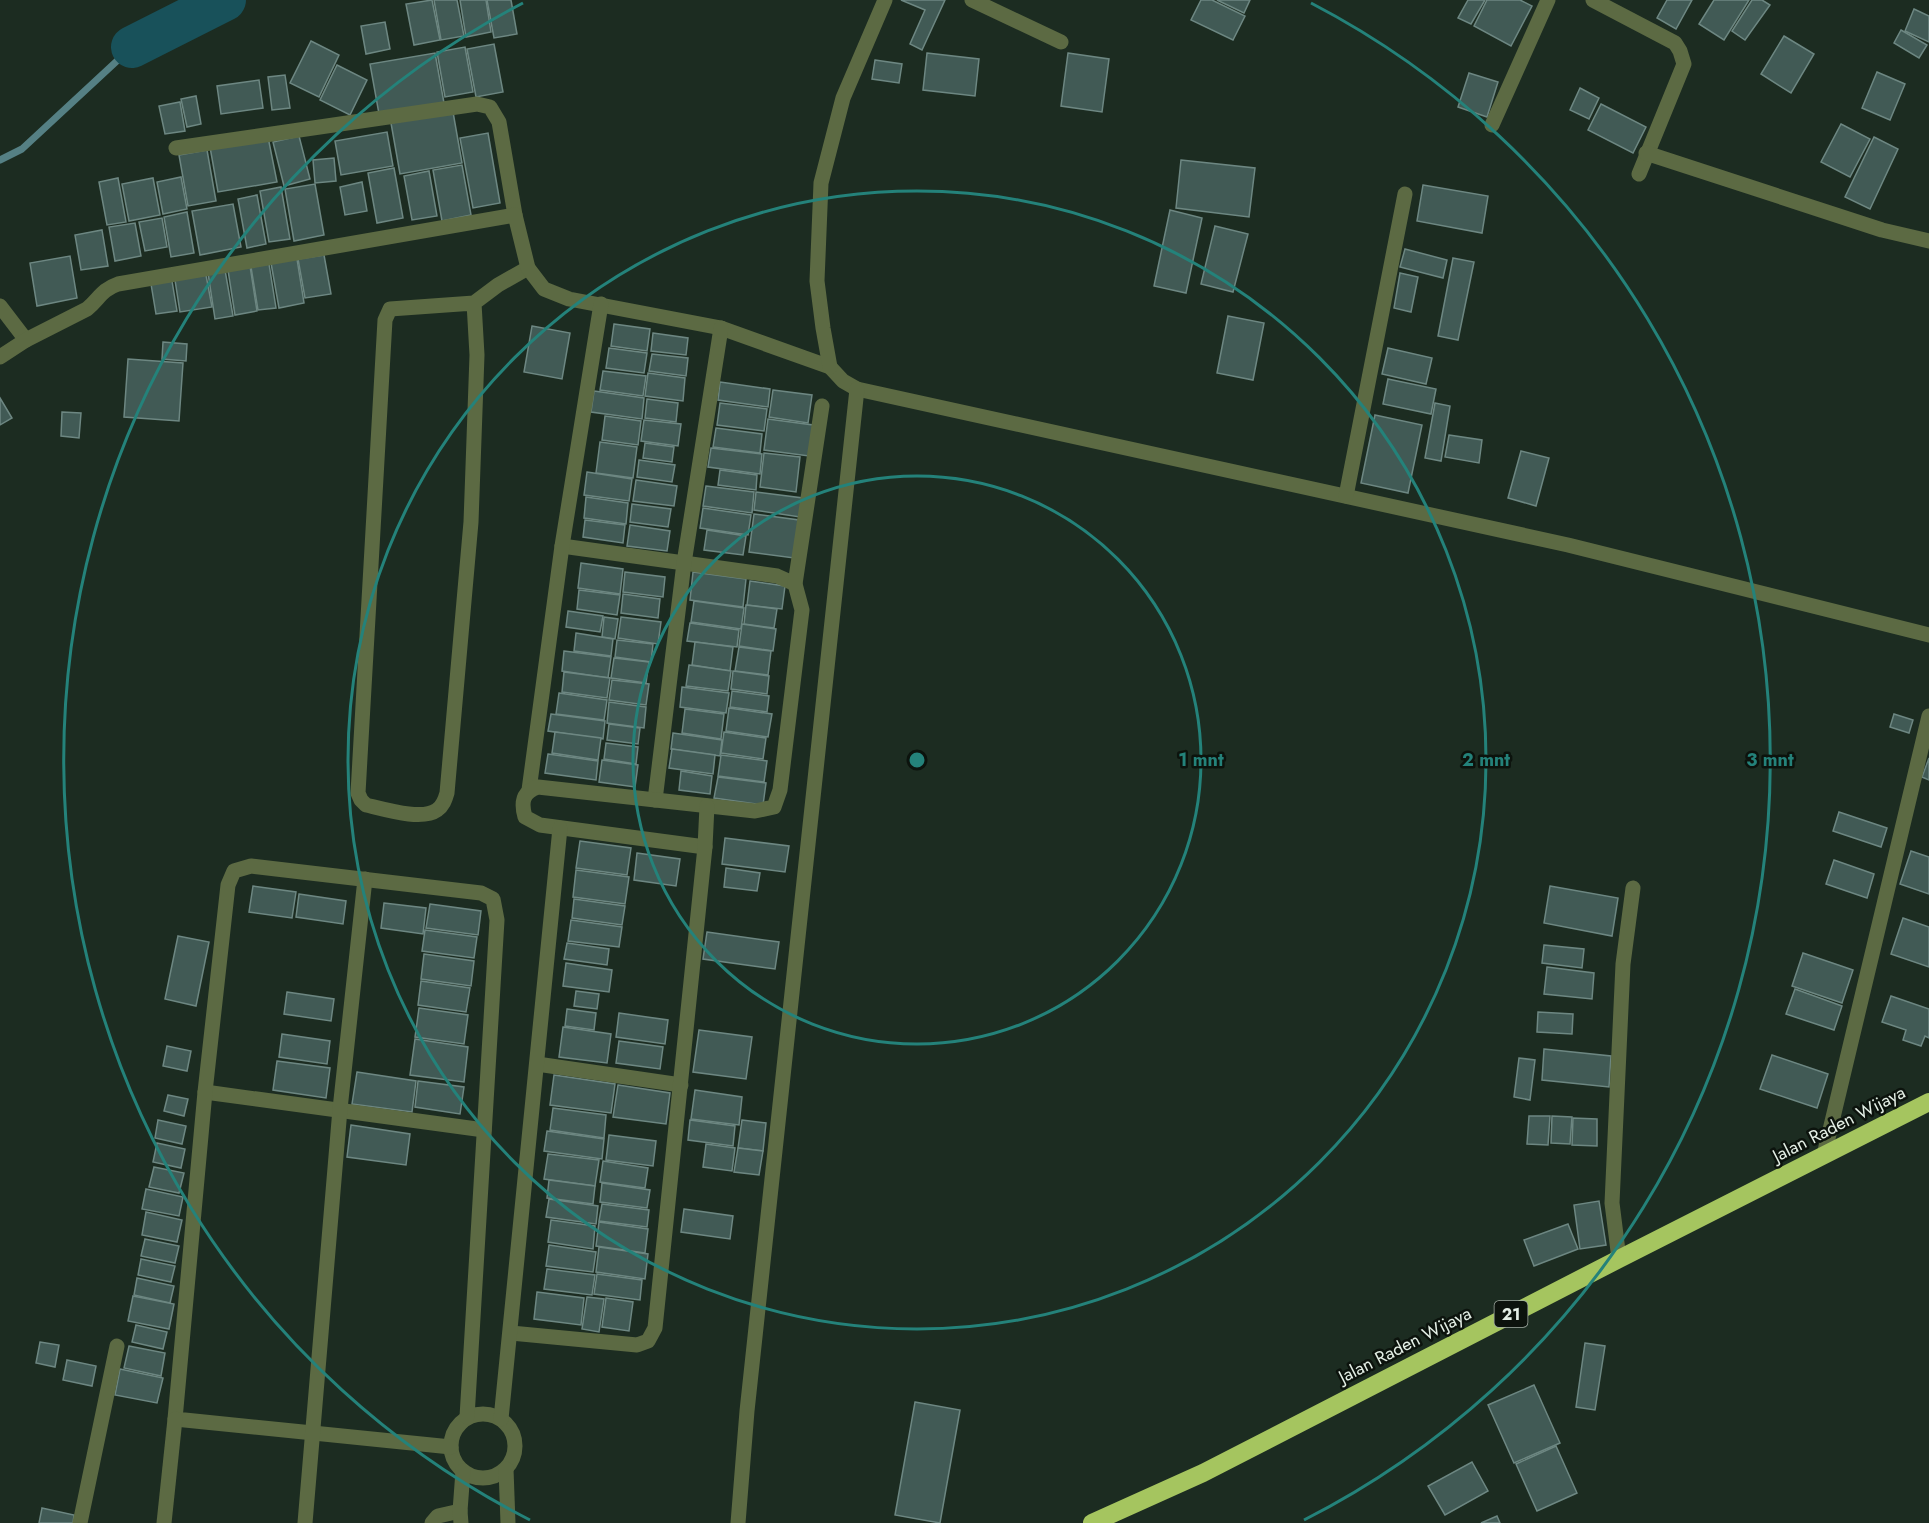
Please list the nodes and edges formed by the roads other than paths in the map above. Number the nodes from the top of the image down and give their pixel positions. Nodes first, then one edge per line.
1 (885, 0) edge
2 (1548, 0) edge
3 (1593, 0) edge
4 (979, 2) edge
5 (1061, 42) dead end
6 (1492, 125) dead end
7 (176, 148) dead end
8 (1646, 153) junction
9 (1640, 174) dead end
10 (1405, 194) dead end
11 (515, 215) junction
12 (1929, 241) edge
13 (528, 268) junction
14 (474, 303) junction
15 (600, 304) junction
16 (0, 306) edge
17 (721, 328) junction
18 (26, 339) junction
19 (0, 357) edge
20 (830, 368) junction
21 (858, 388) junction
22 (822, 406) dead end
23 (1346, 496) junction
24 (562, 546) junction
25 (684, 563) junction
26 (795, 584) junction
27 (1929, 635) edge
28 (1929, 716) edge
29 (530, 790) junction
30 (655, 800) junction
31 (707, 806) junction
32 (560, 828) junction
33 (705, 847) junction
34 (365, 879) junction
35 (1633, 888) dead end
36 (537, 1064) junction
37 (681, 1085) junction
38 (205, 1092) junction
39 (1929, 1102) edge
40 (340, 1109) junction
41 (484, 1130) junction
42 (1824, 1155) junction
43 (1619, 1259) junction
44 (511, 1333) junction
45 (117, 1346) dead end
46 (467, 1417) junction
47 (175, 1419) junction
48 (501, 1419) junction
49 (314, 1432) junction
50 (451, 1447) junction
51 (506, 1468) junction
52 (463, 1471) junction
53 (461, 1517) edge
54 (80, 1523) edge
55 (164, 1523) edge
56 (305, 1523) edge
57 (432, 1523) edge
58 (508, 1523) edge
59 (738, 1523) edge
60 (1092, 1523) edge

1 - 20 street
2 - 6 street
3 - 8 street
4 - 5 street
7 - 11 street
8 - 9 street
8 - 12 street
10 - 23 street
11 - 13 street
11 - 18 street
13 - 14 street
13 - 15 street
14 - 14 street
15 - 17 street
15 - 24 street
16 - 18 street
17 - 20 street
17 - 25 street
18 - 19 street
20 - 21 street
21 - 23 street
21 - 59 street
22 - 26 street
23 - 27 street
24 - 25 street
24 - 29 street
25 - 26 street
25 - 30 street
26 - 31 street
28 - 42 street
29 - 30 street
29 - 32 street
30 - 31 street
31 - 33 street
32 - 33 street
32 - 36 street
33 - 37 street
34 - 38 street
34 - 40 street
34 - 41 street
35 - 43 street
36 - 37 street
36 - 44 street
37 - 44 street
38 - 40 street
38 - 47 street
39 - 42 highway, Jalan Raden Wijaya / 21
40 - 41 street
40 - 49 street
41 - 46 street
42 - 43 highway, Jalan Raden Wijaya / 21
43 - 60 highway, Jalan Raden Wijaya / 21
44 - 48 street
45 - 54 street
46 - 48 street
46 - 50 street
47 - 49 street
47 - 55 street
48 - 51 street
49 - 50 street
49 - 56 street
50 - 52 street
51 - 52 street
51 - 58 street
52 - 53 street
53 - 57 street

